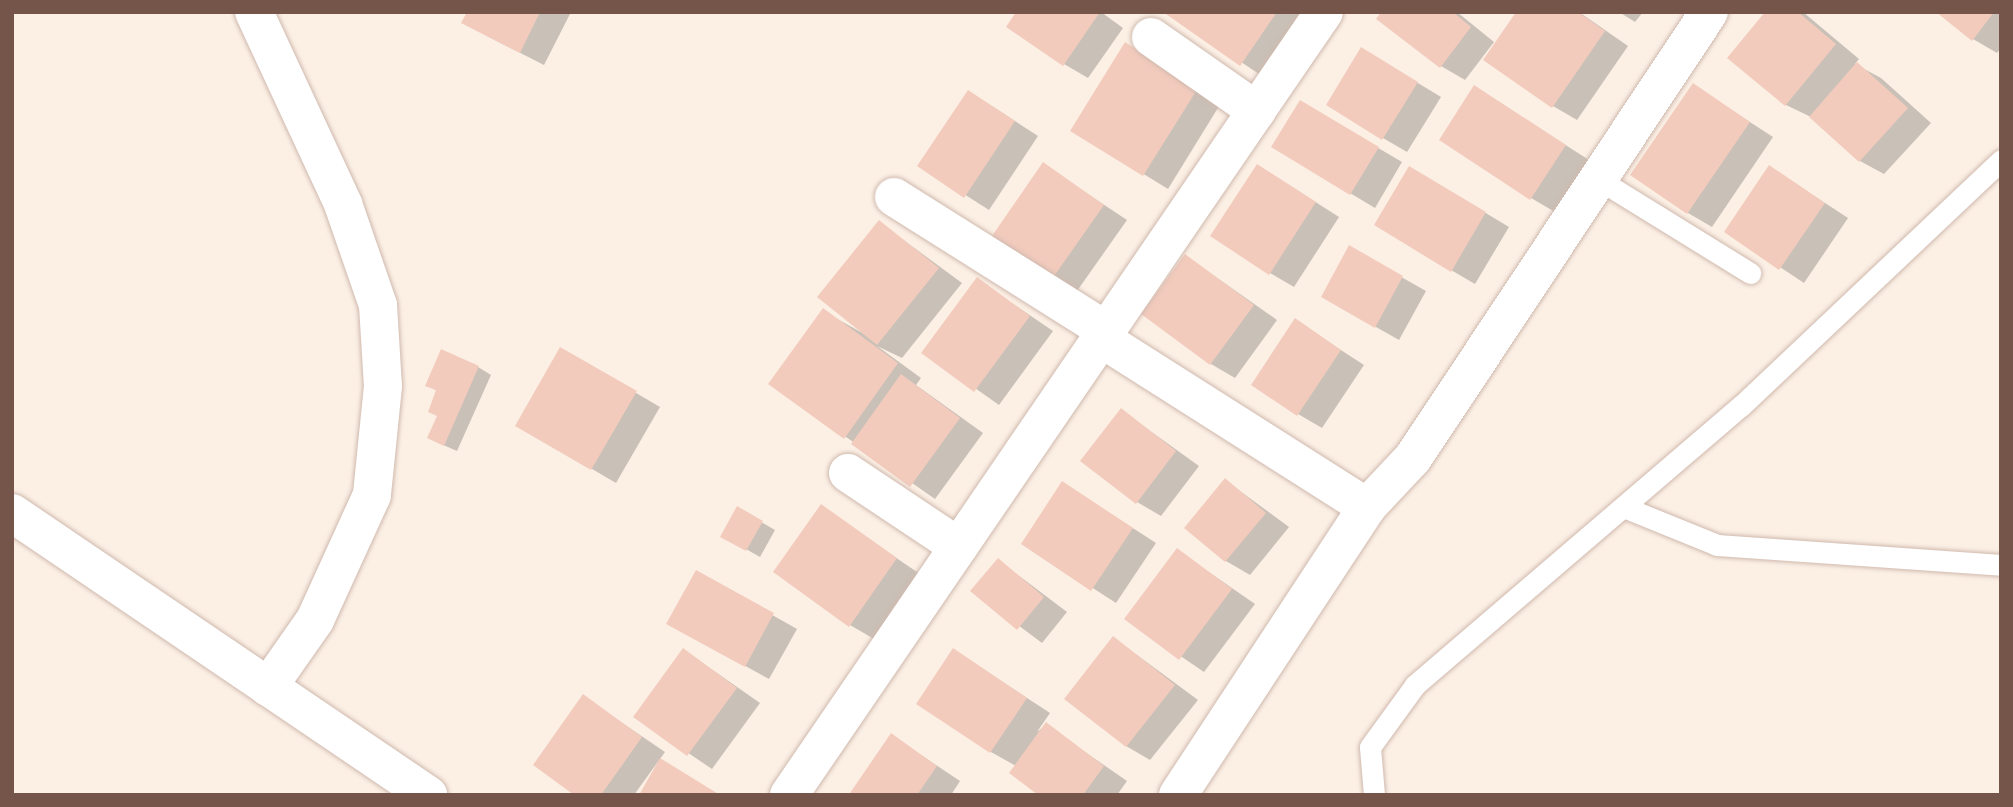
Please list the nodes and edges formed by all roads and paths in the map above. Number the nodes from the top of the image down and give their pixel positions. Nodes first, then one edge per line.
1 (254, 12) edge
2 (1324, 12) edge
3 (1709, 12) edge
4 (1151, 37) dead end
5 (1257, 111) junction
6 (2001, 160) edge
7 (1598, 179) junction
8 (894, 197) dead end
9 (1750, 273) dead end
10 (1105, 335) junction
11 (848, 473) dead end
12 (1367, 507) junction
13 (1626, 508) junction
14 (12, 513) edge
15 (959, 547) junction
16 (2001, 565) edge
17 (268, 687) junction
18 (428, 795) edge
19 (789, 795) edge
20 (1178, 795) edge
21 (1374, 795) edge

1 - 17 street
2 - 5 street
3 - 7 street
4 - 5 street
5 - 10 street
6 - 13 lane
7 - 9 lane
7 - 12 street
8 - 10 street
10 - 12 street
10 - 15 street
11 - 15 street
12 - 20 street
13 - 16 lane
13 - 21 lane
14 - 17 street
15 - 19 street
17 - 18 street

